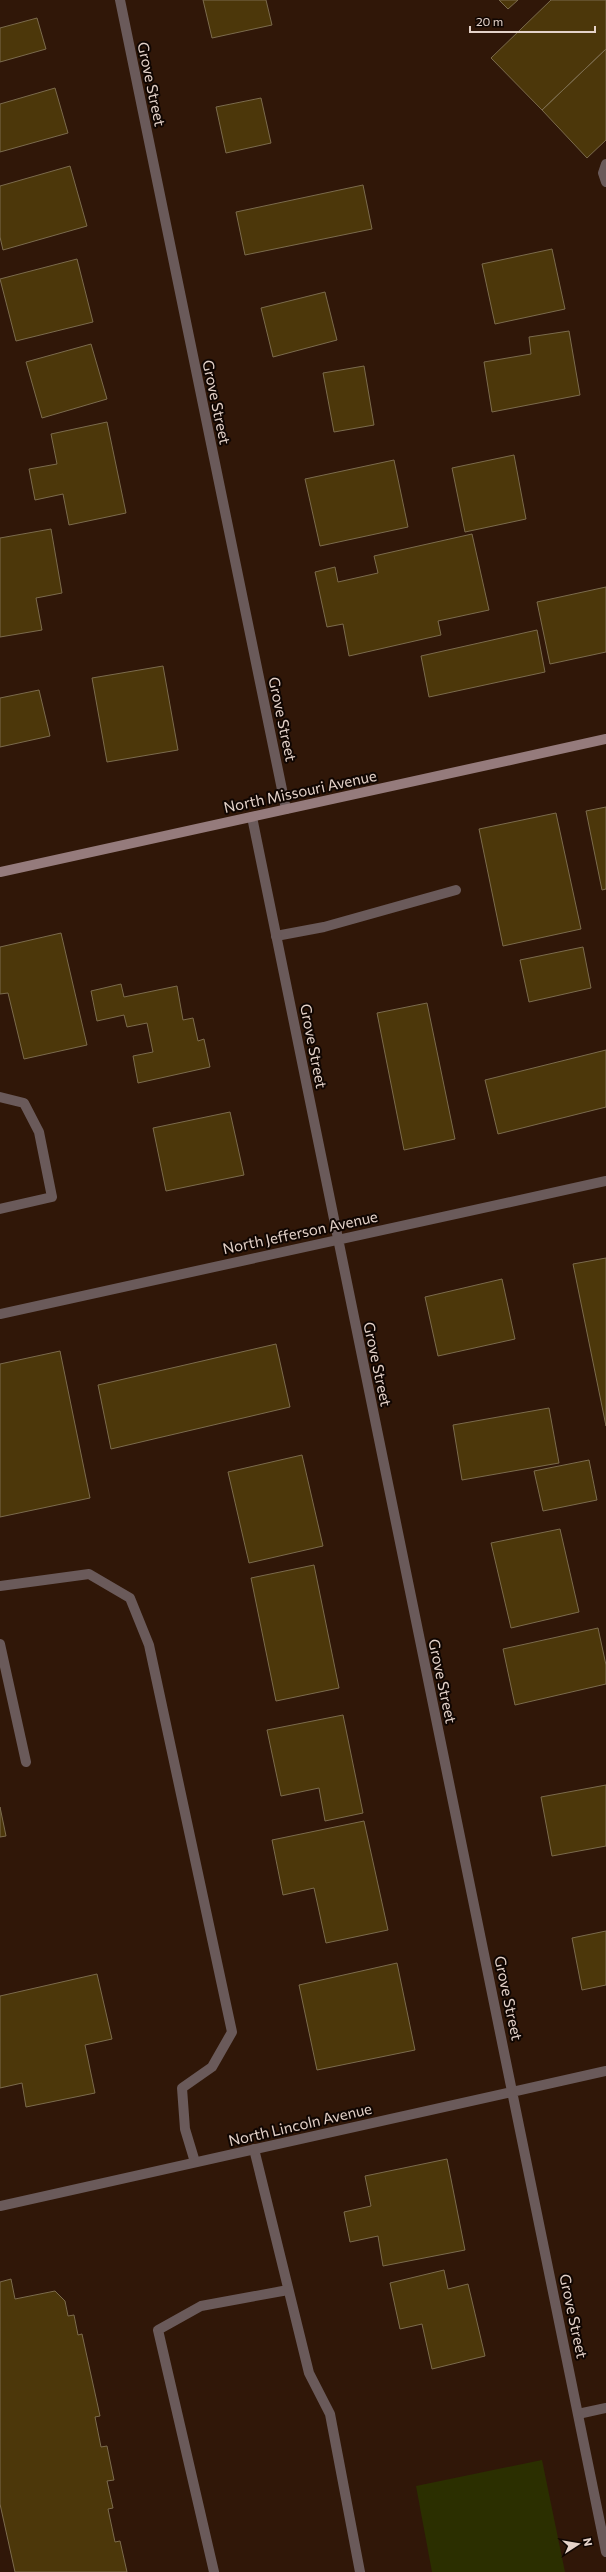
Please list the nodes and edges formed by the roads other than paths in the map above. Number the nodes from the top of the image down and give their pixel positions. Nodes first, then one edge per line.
1 (120, 0) edge
2 (606, 164) edge
3 (606, 182) edge
4 (606, 739) edge
5 (286, 809) junction
6 (252, 817) junction
7 (0, 872) edge
8 (456, 890) dead end
9 (276, 936) junction
10 (0, 1097) edge
11 (606, 1181) edge
12 (0, 1209) edge
13 (337, 1240) junction
14 (0, 1314) edge
15 (0, 1586) edge
16 (0, 1644) edge
17 (26, 1762) dead end
18 (606, 2071) edge
19 (513, 2092) junction
20 (254, 2149) junction
21 (195, 2162) junction
22 (0, 2206) edge
23 (288, 2290) junction
24 (606, 2408) edge
25 (578, 2414) junction
26 (606, 2552) edge
27 (214, 2572) edge
28 (360, 2572) edge

1 - 5 street, Grove Street
2 - 3 street
4 - 5 main road, North Missouri Avenue
5 - 6 main road, North Missouri Avenue
6 - 7 main road, North Missouri Avenue
6 - 9 street, Grove Street
8 - 9 street
9 - 13 street, Grove Street
10 - 12 street
11 - 13 street, North Jefferson Avenue
13 - 14 street, North Jefferson Avenue
13 - 19 street, Grove Street
15 - 21 street
16 - 17 street
18 - 19 street, North Lincoln Avenue
19 - 20 street, North Lincoln Avenue
19 - 25 street, Grove Street
20 - 21 street, North Lincoln Avenue
20 - 23 street
21 - 22 street, North Lincoln Avenue
23 - 27 street
23 - 28 street
24 - 25 street
25 - 26 street, Grove Street

